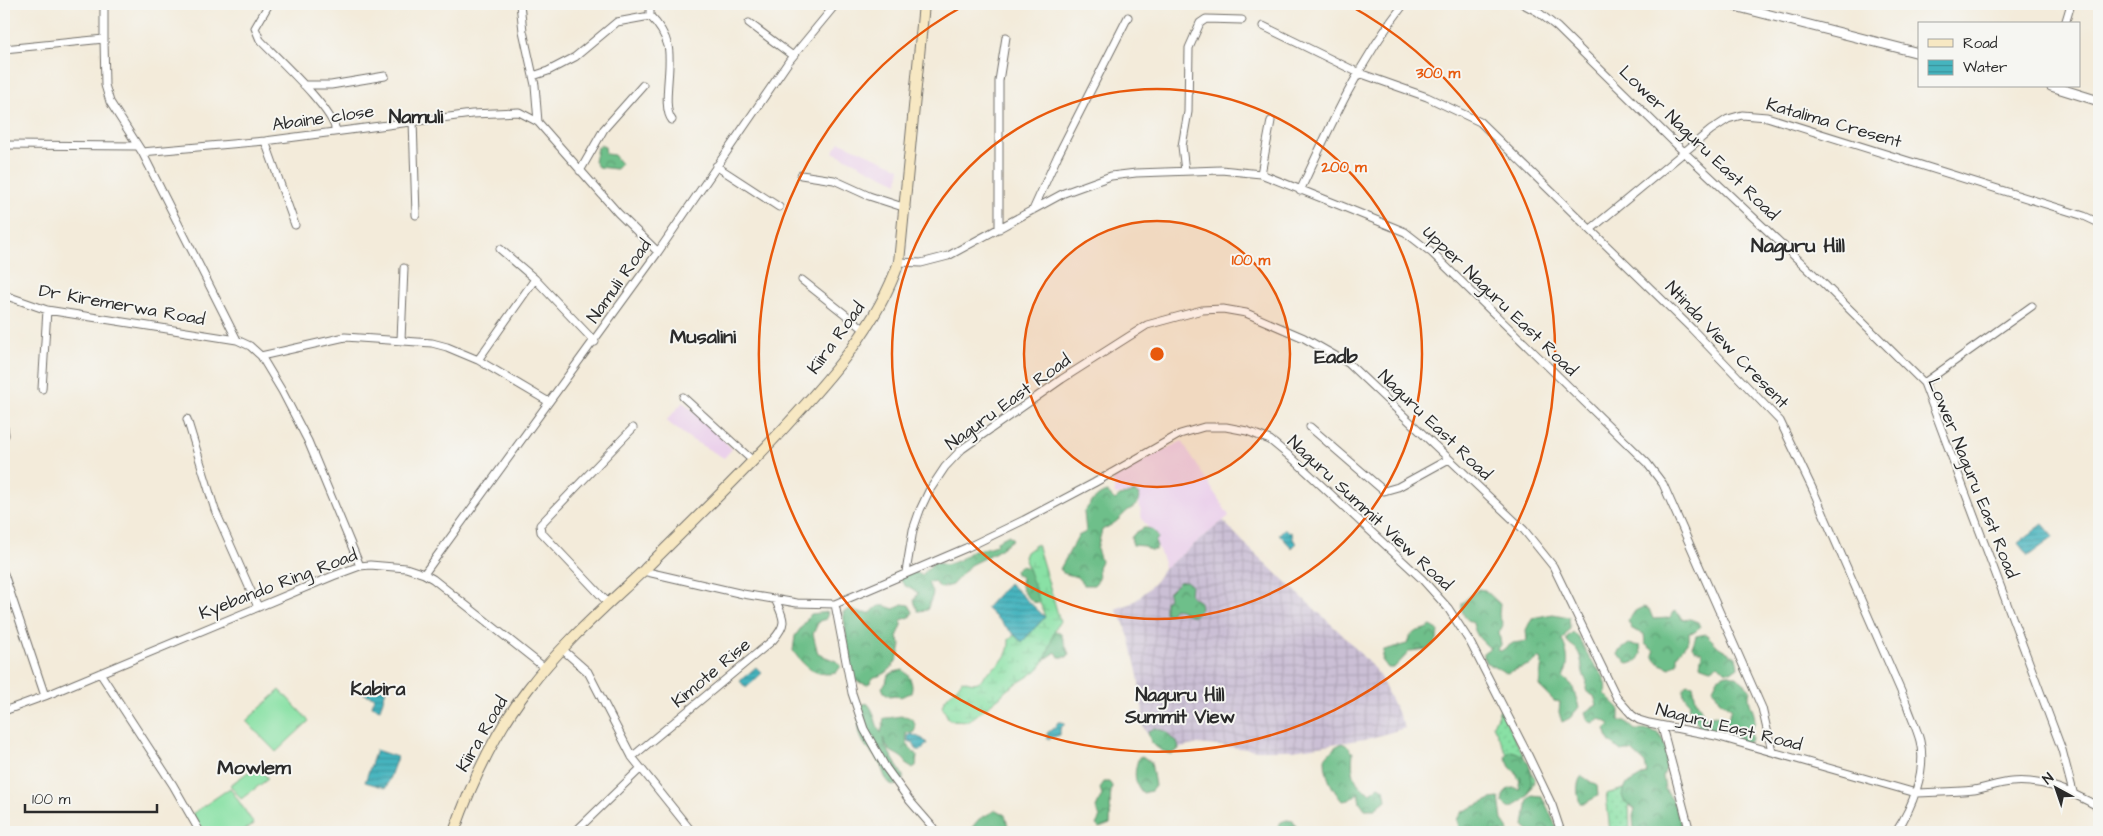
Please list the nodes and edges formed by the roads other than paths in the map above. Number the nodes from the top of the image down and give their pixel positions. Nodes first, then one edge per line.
1 (104, 4) edge
2 (269, 4) edge
3 (520, 4) edge
4 (650, 4) edge
5 (836, 4) edge
6 (924, 4) edge
7 (1404, 4) edge
8 (1523, 4) edge
9 (1727, 4) edge
10 (2071, 4) edge
11 (650, 16) junction
12 (1128, 17) dead end
13 (1242, 20) dead end
14 (2066, 22) edge
15 (749, 23) dead end
16 (1263, 26) dead end
17 (1006, 37) dead end
18 (104, 39) junction
19 (4, 49) edge
20 (1918, 53) edge
21 (793, 56) junction
22 (1359, 73) junction
23 (385, 76) dead end
24 (533, 76) junction
25 (304, 85) junction
26 (643, 85) dead end
27 (2057, 88) edge
28 (2099, 101) edge
29 (413, 120) junction
30 (672, 120) dead end
31 (1271, 121) dead end
32 (538, 122) junction
33 (336, 131) junction
34 (265, 141) junction
35 (4, 145) edge
36 (140, 149) junction
37 (1686, 153) junction
38 (716, 166) junction
39 (580, 171) junction
40 (1185, 171) junction
41 (1261, 174) junction
42 (801, 176) dead end
43 (1300, 191) junction
44 (779, 207) dead end
45 (906, 208) junction
46 (1033, 210) junction
47 (416, 215) dead end
48 (2099, 223) edge
49 (295, 224) dead end
50 (999, 229) junction
51 (1591, 229) junction
52 (500, 249) dead end
53 (658, 252) junction
54 (899, 262) junction
55 (404, 268) dead end
56 (535, 279) junction
57 (802, 280) dead end
58 (4, 295) edge
59 (2032, 306) dead end
60 (47, 310) junction
61 (865, 330) junction
62 (236, 340) junction
63 (400, 340) junction
64 (594, 342) junction
65 (261, 356) junction
66 (478, 360) junction
67 (1924, 383) junction
68 (42, 389) dead end
69 (682, 397) dead end
70 (549, 402) junction
71 (187, 420) dead end
72 (1310, 427) dead end
73 (633, 428) dead end
74 (1449, 459) junction
75 (754, 461) junction
76 (360, 566) junction
77 (643, 571) junction
78 (906, 572) junction
79 (4, 574) edge
80 (424, 574) junction
81 (775, 599) junction
82 (835, 604) junction
83 (606, 606) junction
84 (258, 607) junction
85 (563, 650) junction
86 (545, 668) junction
87 (100, 673) junction
88 (44, 696) junction
89 (4, 711) edge
90 (1662, 727) junction
91 (1772, 751) junction
92 (632, 757) junction
93 (641, 768) junction
94 (2073, 792) junction
95 (1916, 793) junction
96 (2099, 807) edge
97 (200, 832) edge
98 (454, 832) edge
99 (575, 832) edge
100 (692, 832) edge
101 (937, 832) edge
102 (1561, 832) edge
103 (1690, 832) edge
104 (1896, 832) edge

1 - 18 street
2 - 25 street
3 - 24 street
4 - 11 street
5 - 21 street, Namuli Road
6 - 45 main road, Kiira Road
7 - 22 street
8 - 37 street, Lower Naguru East Road
9 - 20 street
10 - 14 street
11 - 24 street
11 - 30 street
12 - 46 street
13 - 40 street
15 - 21 street
16 - 22 street, Ntinda View Cresent
17 - 50 street
18 - 19 street
18 - 36 street
21 - 38 street, Namuli Road
22 - 43 street
22 - 51 street, Ntinda View Cresent
23 - 25 street
24 - 32 street
25 - 33 street
26 - 39 street
27 - 28 street
29 - 32 street, Abaine close
29 - 33 street, Abaine close
29 - 47 street
31 - 41 street
32 - 39 street
33 - 34 street, Abaine close
33 - 36 street
34 - 36 street, Abaine close
34 - 49 street
35 - 36 street
36 - 62 street
37 - 48 street, Katalima Cresent
37 - 51 street, Katalima Cresent
37 - 67 street, Lower Naguru East Road
38 - 44 street
38 - 53 street, Namuli Road
39 - 53 street
40 - 41 street, Upper Naguru East Road
40 - 46 street, Upper Naguru East Road
41 - 43 street, Upper Naguru East Road
42 - 45 street
43 - 91 street, Upper Naguru East Road
45 - 54 main road, Kiira Road
46 - 50 street, Upper Naguru East Road
50 - 54 street, Upper Naguru East Road
51 - 95 street, Ntinda View Cresent
52 - 56 street
53 - 64 street, Namuli Road
54 - 61 main road, Kiira Road
55 - 63 street
56 - 64 street
56 - 66 street
57 - 61 street
58 - 60 street, Dr Kiremerwa Road
59 - 67 street
60 - 62 street, Dr Kiremerwa Road
60 - 68 street
61 - 75 main road, Kiira Road
62 - 65 street
63 - 65 street
63 - 66 street
64 - 70 street, Namuli Road
65 - 76 street
66 - 70 street
67 - 94 street, Lower Naguru East Road
69 - 75 street
70 - 80 street, Namuli Road
71 - 84 street
72 - 74 street
73 - 83 street
74 - 78 street, Naguru East Road
74 - 90 street, Naguru East Road
75 - 77 main road, Kiira Road
76 - 80 street, Kyebando Ring Road
76 - 84 street, Kyebando Ring Road
77 - 81 street
77 - 83 main road, Kiira Road
78 - 82 street
78 - 102 street, Naguru Summit View Road
79 - 88 street
80 - 86 street, Kyebando Ring Road
81 - 82 street
81 - 92 street, Kimote Rise
82 - 101 street
83 - 85 main road, Kiira Road
84 - 87 street, Kyebando Ring Road
85 - 86 main road, Kiira Road
85 - 92 street
86 - 98 main road, Kiira Road
87 - 88 street, Kyebando Ring Road
87 - 97 street
88 - 89 street, Kyebando Ring Road
90 - 91 street, Naguru East Road
90 - 103 street
91 - 95 street, Naguru East Road
92 - 93 street
93 - 99 street
93 - 100 street
94 - 95 street, Naguru East Road
94 - 96 street, Naguru East Road
95 - 104 street, Ntinda View Cresent

